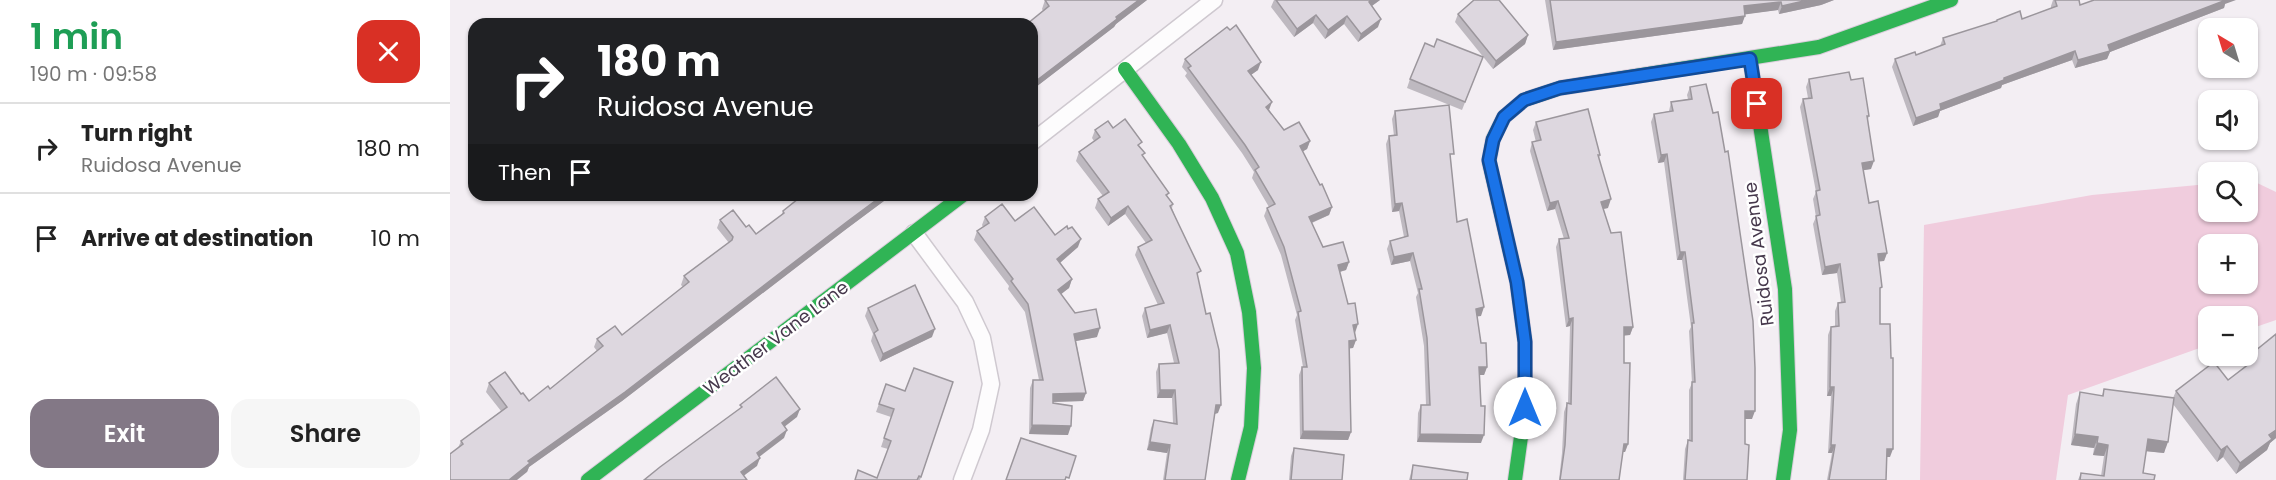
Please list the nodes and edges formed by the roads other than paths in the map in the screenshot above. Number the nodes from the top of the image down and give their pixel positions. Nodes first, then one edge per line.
1 (1214, 0) edge
2 (1951, 0) edge
3 (1750, 59) junction
4 (1125, 69) junction
5 (1038, 137) edge
6 (955, 201) edge
7 (914, 233) junction
8 (588, 480) edge
9 (962, 480) edge
10 (1238, 480) edge
11 (1515, 480) edge
12 (1783, 480) edge

1 - 4 street
2 - 3 street
3 - 11 street
3 - 12 street, Ruidosa Avenue
4 - 5 street
4 - 10 street
6 - 7 street, Weather Vane Lane
7 - 8 street, Weather Vane Lane
7 - 9 street

